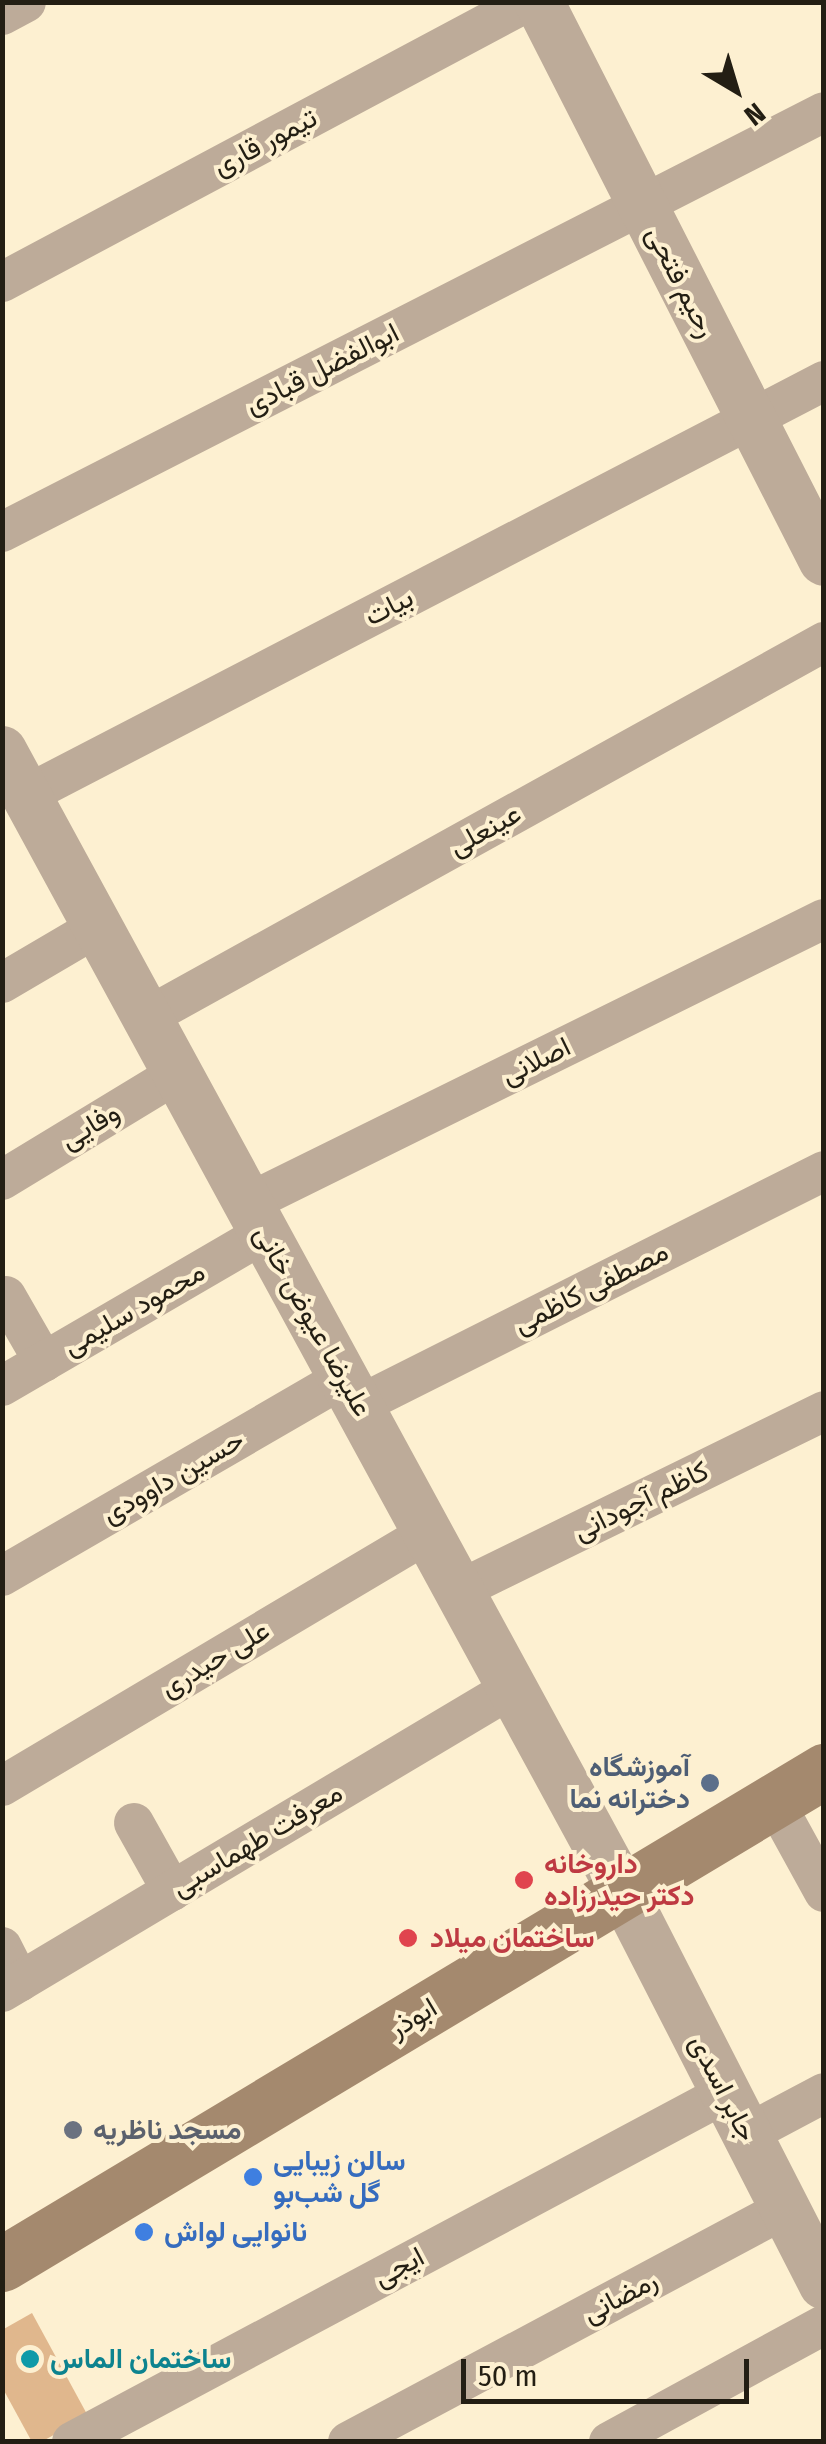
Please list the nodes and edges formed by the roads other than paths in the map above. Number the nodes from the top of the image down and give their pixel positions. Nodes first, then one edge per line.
1 (26, 2) edge
2 (527, 2) edge
3 (538, 2) edge
4 (2, 15) edge
5 (824, 112) edge
6 (642, 205) junction
7 (2, 282) edge
8 (824, 380) edge
9 (751, 418) junction
10 (2, 532) edge
11 (824, 561) edge
12 (824, 642) edge
13 (10, 769) edge
14 (824, 919) edge
15 (98, 926) junction
16 (2, 983) edge
17 (147, 1018) junction
18 (178, 1073) junction
19 (824, 1171) edge
20 (2, 1180) edge
21 (257, 1218) junction
22 (6, 1296) dead end
23 (44, 1362) junction
24 (2, 1386) edge
25 (351, 1392) junction
26 (824, 1411) edge
27 (428, 1533) junction
28 (2, 1576) edge
29 (459, 1590) junction
30 (512, 1688) junction
31 (824, 1771) edge
32 (2, 1786) edge
33 (774, 1800) junction
34 (134, 1822) dead end
35 (172, 1891) junction
36 (623, 1892) junction
37 (824, 1892) edge
38 (8, 1974) edge
39 (824, 2093) edge
40 (736, 2114) junction
41 (785, 2208) junction
42 (2, 2264) edge
43 (821, 2271) edge
44 (824, 2325) edge
45 (72, 2442) edge
46 (348, 2442) edge
47 (610, 2442) edge

1 - 4 street
2 - 7 street, تیمور قاری
3 - 6 street, رحیم فتحی
5 - 6 street, ابوالفضل قبادی
6 - 9 street, رحیم فتحی
6 - 10 street, ابوالفضل قبادی
8 - 9 street, بیات
9 - 11 street, رحیم فتحی
9 - 13 street, بیات
12 - 17 street, عینعلی
13 - 15 street, علیرضا عیوض خانی
14 - 21 street, اصلانی
15 - 16 street
15 - 17 street, علیرضا عیوض خانی
17 - 18 street, علیرضا عیوض خانی
18 - 20 street, وفایی
18 - 21 street, علیرضا عیوض خانی
19 - 25 street, مصطفی کاظمی
21 - 23 street, محمود سلیمی
21 - 25 street, علیرضا عیوض خانی
22 - 23 street
23 - 24 street, محمود سلیمی
25 - 27 street, علیرضا عیوض خانی
25 - 28 street, حسین داوودی
26 - 29 street, کاظم آجودانی
27 - 29 street, علیرضا عیوض خانی
27 - 32 street, علی حیدری
29 - 30 street, علیرضا عیوض خانی
30 - 35 street, معرفت طهماسبی
30 - 36 street, علیرضا عیوض خانی
31 - 33 main road, ابوذر
33 - 36 main road, ابوذر
33 - 37 street
34 - 35 street
35 - 38 street, معرفت طهماسبی
36 - 40 street, جابر اسدی
36 - 42 main road, ابوذر
39 - 40 street, ایجی
40 - 41 street, جابر اسدی
40 - 45 street, ایجی
41 - 43 street, جابر اسدی
41 - 46 street, رمضانی
44 - 47 street

